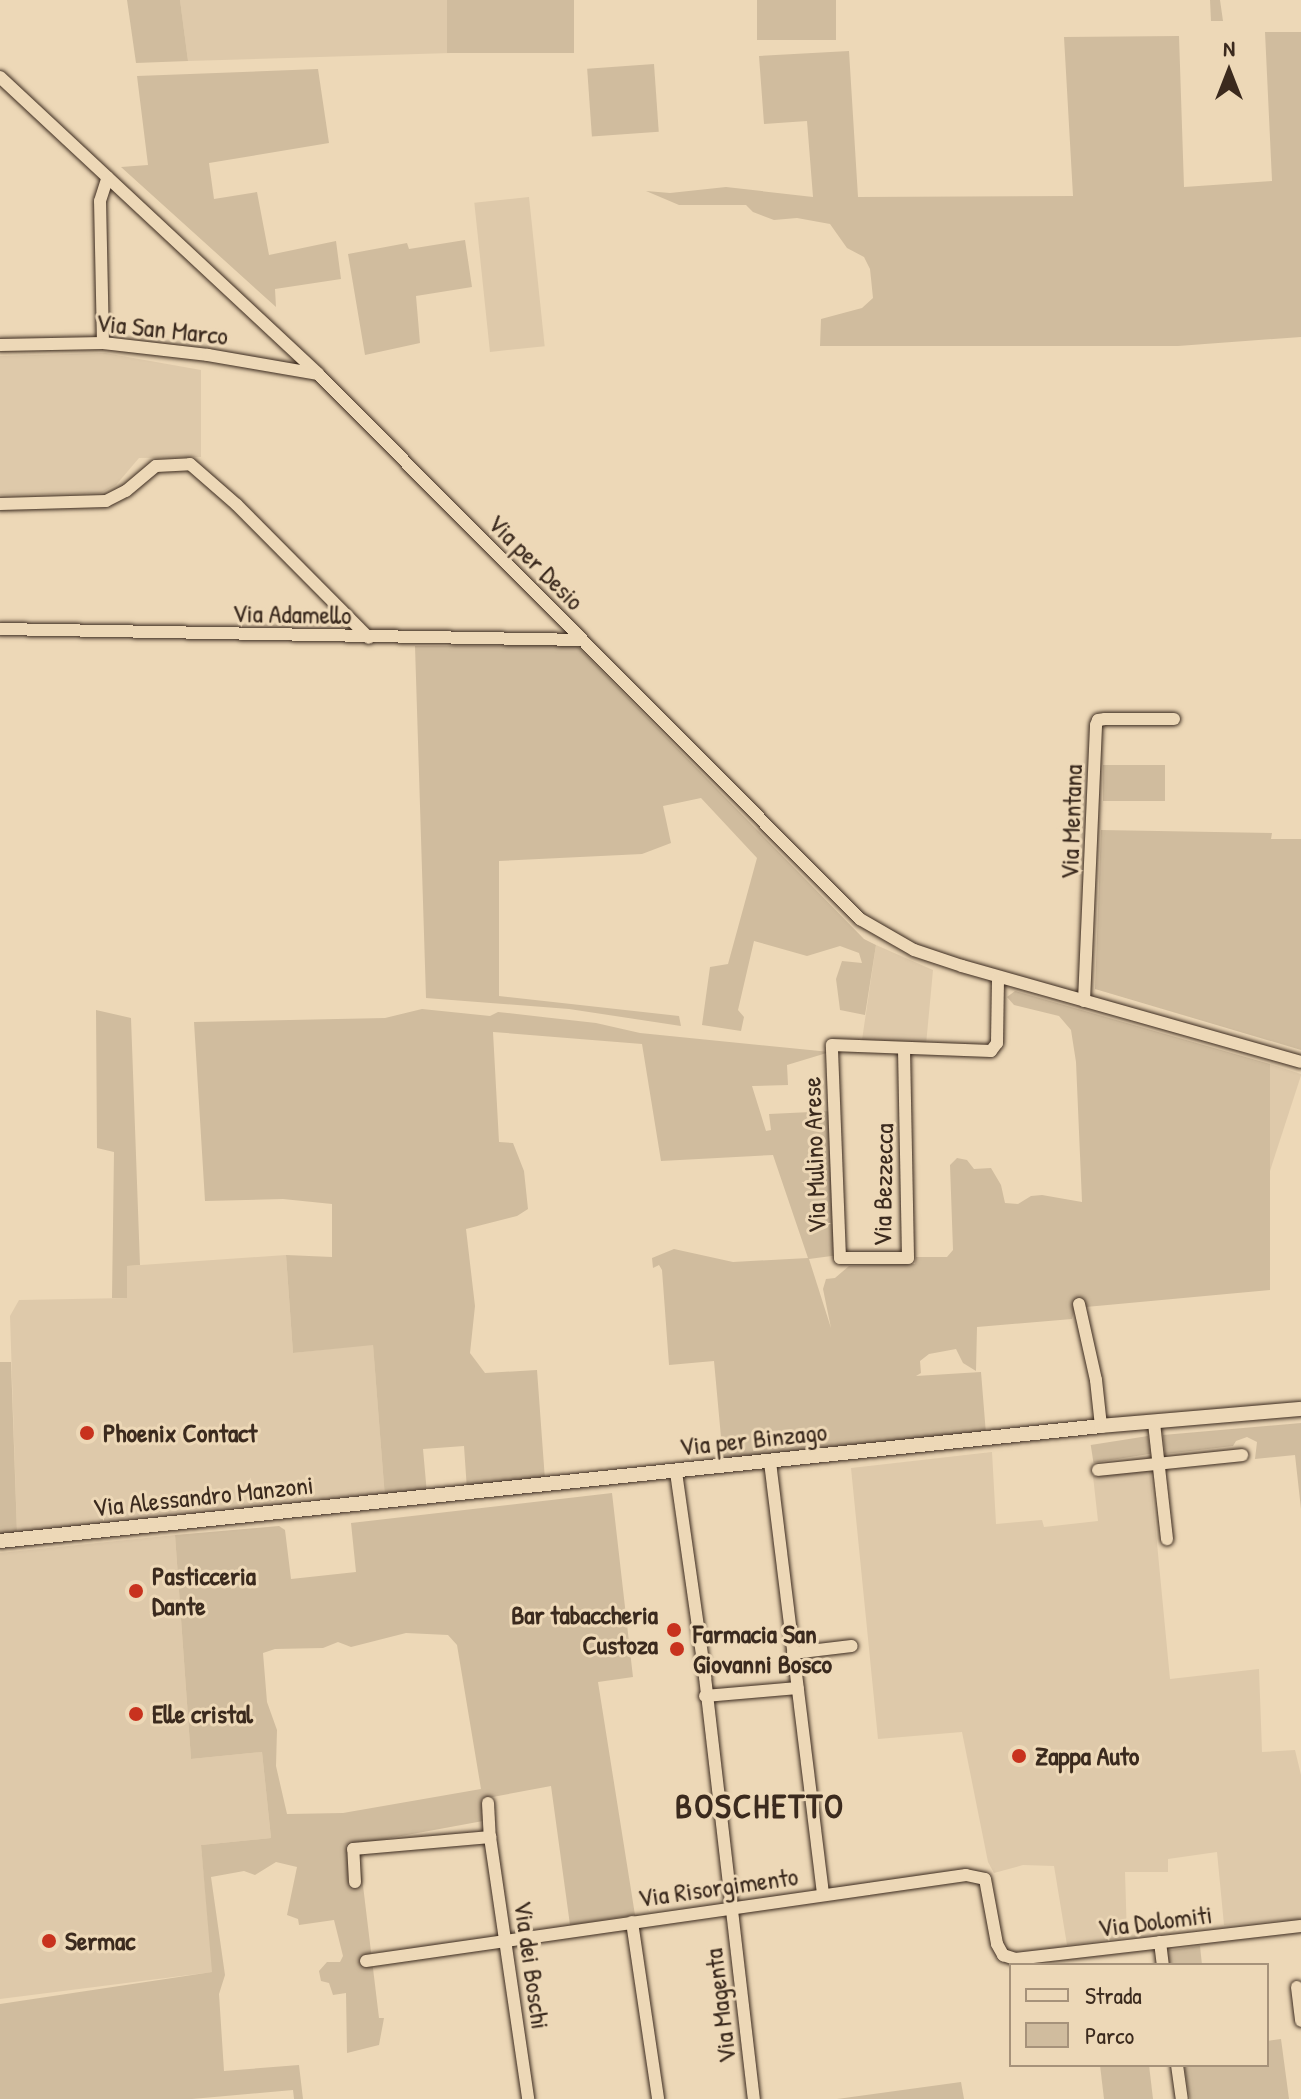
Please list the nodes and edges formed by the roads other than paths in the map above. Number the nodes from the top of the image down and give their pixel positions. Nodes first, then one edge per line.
1 (0, 77) edge
2 (108, 177) junction
3 (103, 343) junction
4 (0, 345) edge
5 (318, 374) junction
6 (0, 504) edge
7 (0, 629) edge
8 (369, 638) junction
9 (582, 640) junction
10 (1174, 719) dead end
11 (998, 977) junction
12 (1084, 1001) junction
13 (1236, 1044) junction
14 (904, 1049) junction
15 (1301, 1062) edge
16 (1301, 1070) edge
17 (840, 1258) joint
18 (1079, 1304) dead end
19 (1301, 1409) edge
20 (1154, 1423) junction
21 (1101, 1426) junction
22 (1242, 1455) dead end
23 (770, 1462) junction
24 (1159, 1464) junction
25 (1098, 1470) dead end
26 (676, 1472) junction
27 (410, 1500) joint
28 (1167, 1539) dead end
29 (0, 1541) edge
30 (852, 1646) dead end
31 (793, 1653) junction
32 (798, 1688) junction
33 (705, 1696) junction
34 (488, 1803) dead end
35 (490, 1837) junction
36 (355, 1882) dead end
37 (823, 1894) junction
38 (731, 1908) junction
39 (632, 1922) junction
40 (1301, 1926) edge
41 (507, 1940) junction
42 (1160, 1942) junction
43 (1015, 1959) joint
44 (366, 1961) dead end
45 (1163, 1963) edge
46 (1297, 1987) dead end
47 (1301, 2021) edge
48 (1177, 2067) edge
49 (528, 2099) edge
50 (658, 2099) edge
51 (754, 2099) edge
52 (1182, 2099) edge

1 - 2 street, Via per Desio
2 - 3 street
2 - 5 street, Via per Desio
3 - 4 street, Via San Marco
3 - 5 street, Via San Marco
5 - 9 street, Via per Desio
6 - 8 street
7 - 8 street, Via Adamello
8 - 9 street, Via Adamello
9 - 11 street, Via per Desio
10 - 12 street, Via Mentana
11 - 12 street, Via per Desio
11 - 14 street, Via Mulino Arese
12 - 13 street, Via per Desio
13 - 15 street
13 - 16 street
14 - 17 street, Via Bezzecca
14 - 17 street, Via Mulino Arese
18 - 21 street
19 - 20 main road, Via per Binzago
20 - 21 main road, Via per Binzago
20 - 24 street
21 - 23 main road, Via per Binzago
22 - 24 street
23 - 26 main road, Via per Binzago
23 - 31 street
24 - 25 street
24 - 28 street
26 - 27 main road, Via per Binzago
26 - 33 street, Via Magenta
27 - 29 main road, Via Alessandro Manzoni
30 - 31 street
31 - 32 street
32 - 33 street
32 - 37 street
33 - 38 street, Via Magenta
34 - 35 street, Via dei Boschi
35 - 36 street
35 - 41 street, Via dei Boschi
37 - 38 street, Via Risorgimento
37 - 43 street, Via Risorgimento
38 - 39 street, Via Risorgimento
38 - 51 street, Via Magenta
39 - 41 street, Via Risorgimento
39 - 50 street
40 - 42 street, Via Dolomiti
41 - 44 street, Via Risorgimento
41 - 49 street, Via dei Boschi
42 - 43 street, Via Dolomiti
42 - 45 street
46 - 47 street
48 - 52 street

